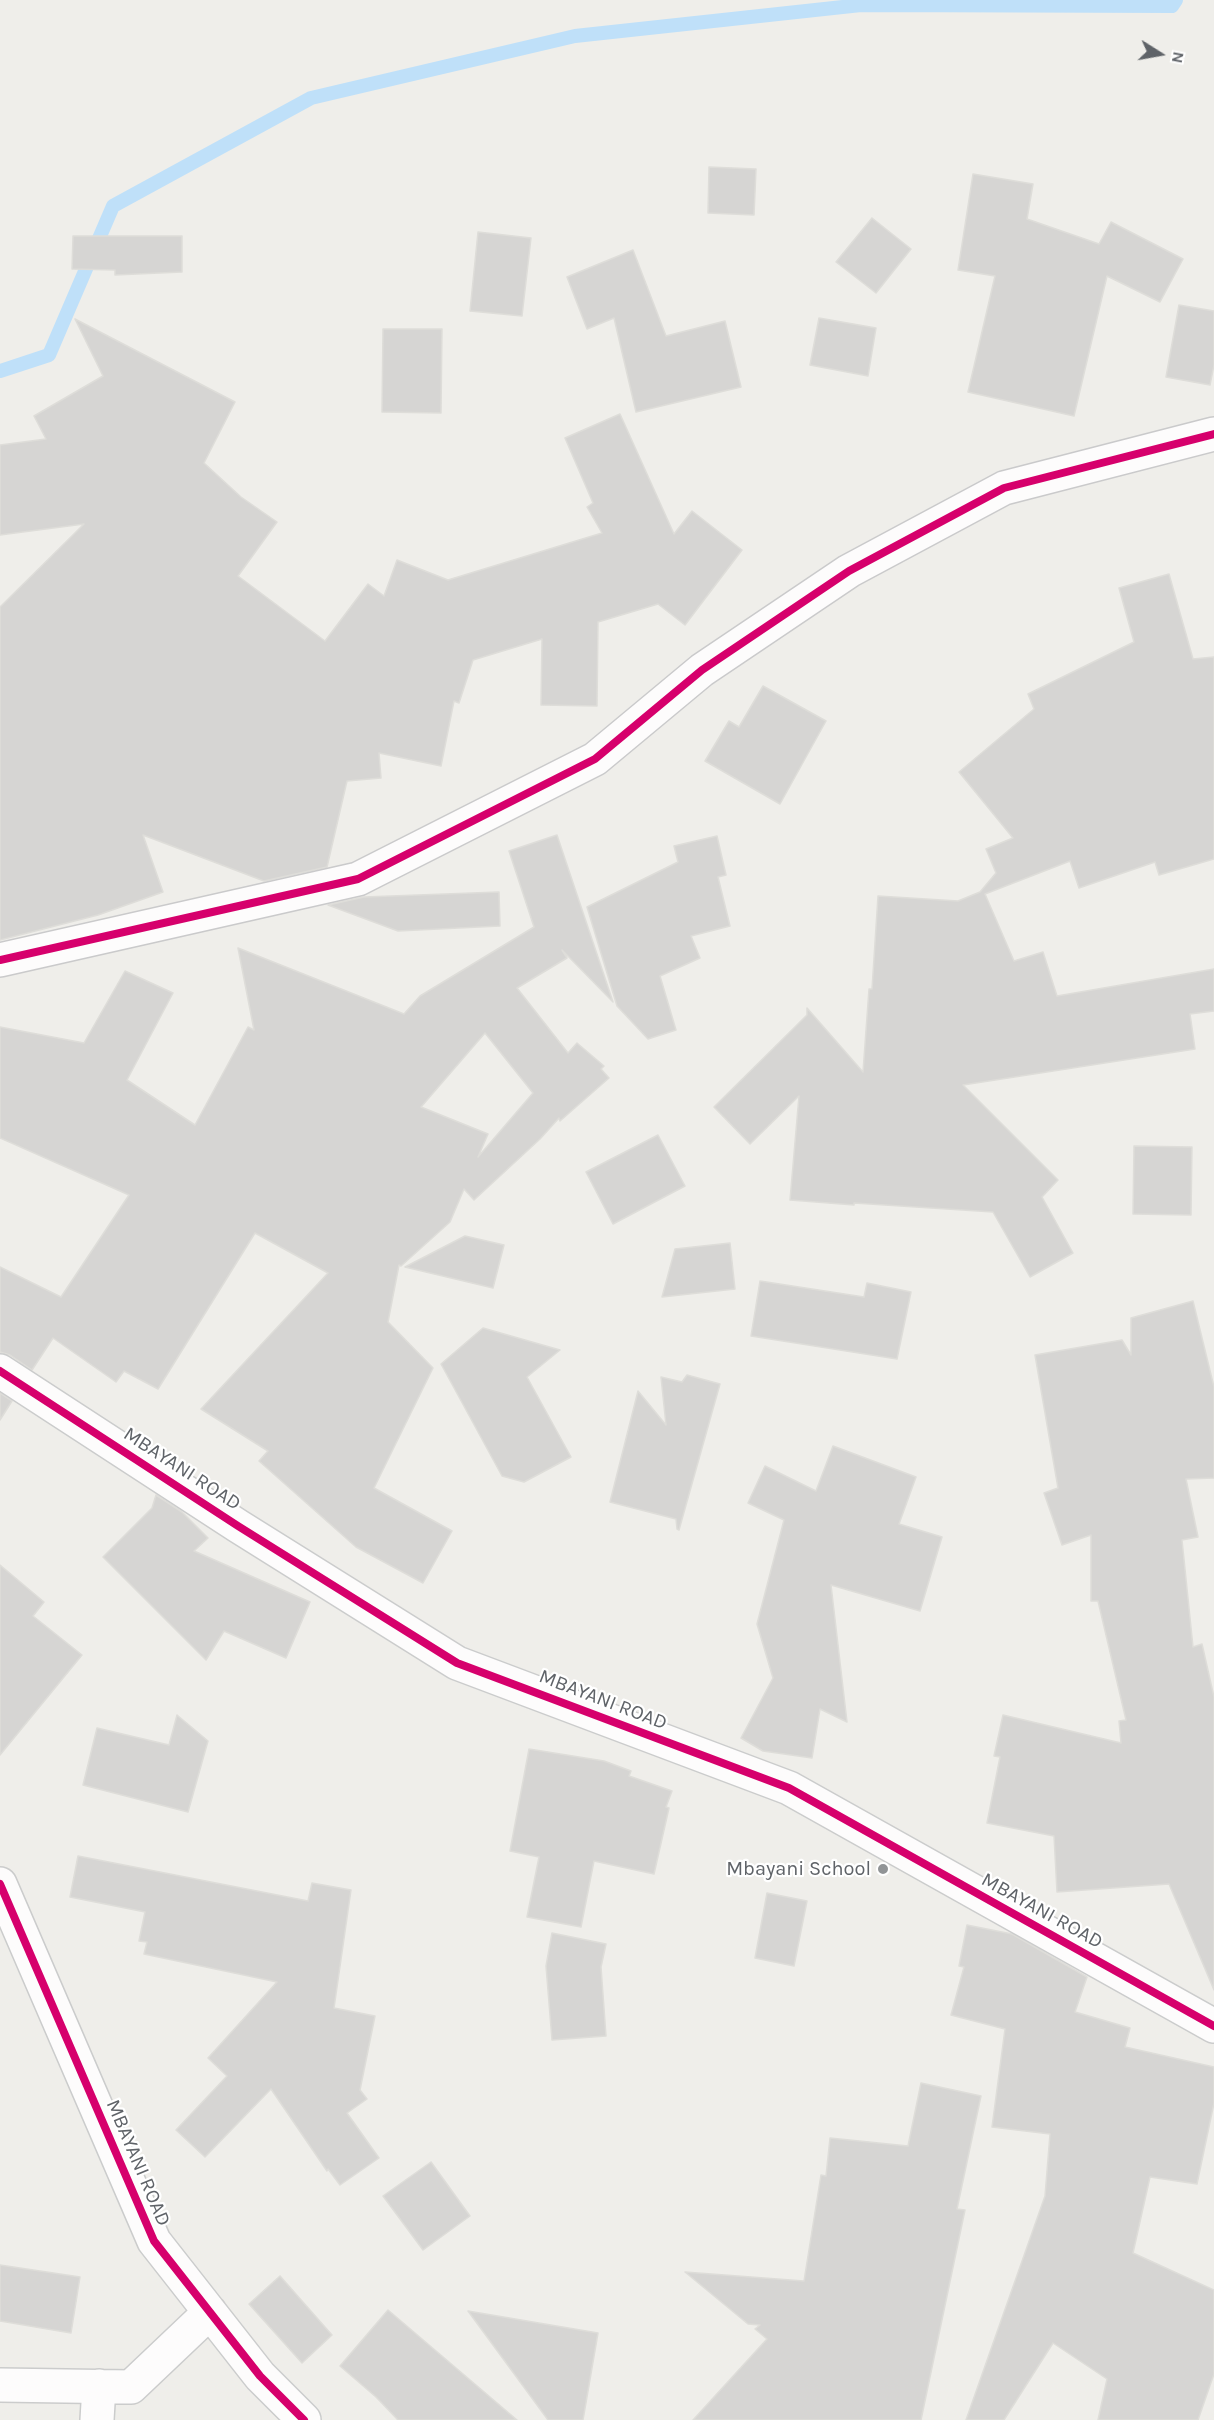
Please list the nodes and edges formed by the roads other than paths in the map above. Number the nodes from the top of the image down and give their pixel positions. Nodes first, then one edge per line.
1 (1214, 434) edge
2 (0, 960) edge
3 (0, 1371) edge
4 (0, 1884) edge
5 (1214, 2026) edge
6 (210, 2312) junction
7 (0, 2385) edge
8 (99, 2386) junction
9 (97, 2420) edge
10 (304, 2420) edge

1 - 2 street
3 - 5 street, MBAYANI ROAD
4 - 6 street, MBAYANI ROAD
6 - 8 street
6 - 10 street, MBAYANI ROAD
7 - 8 street
8 - 9 street

